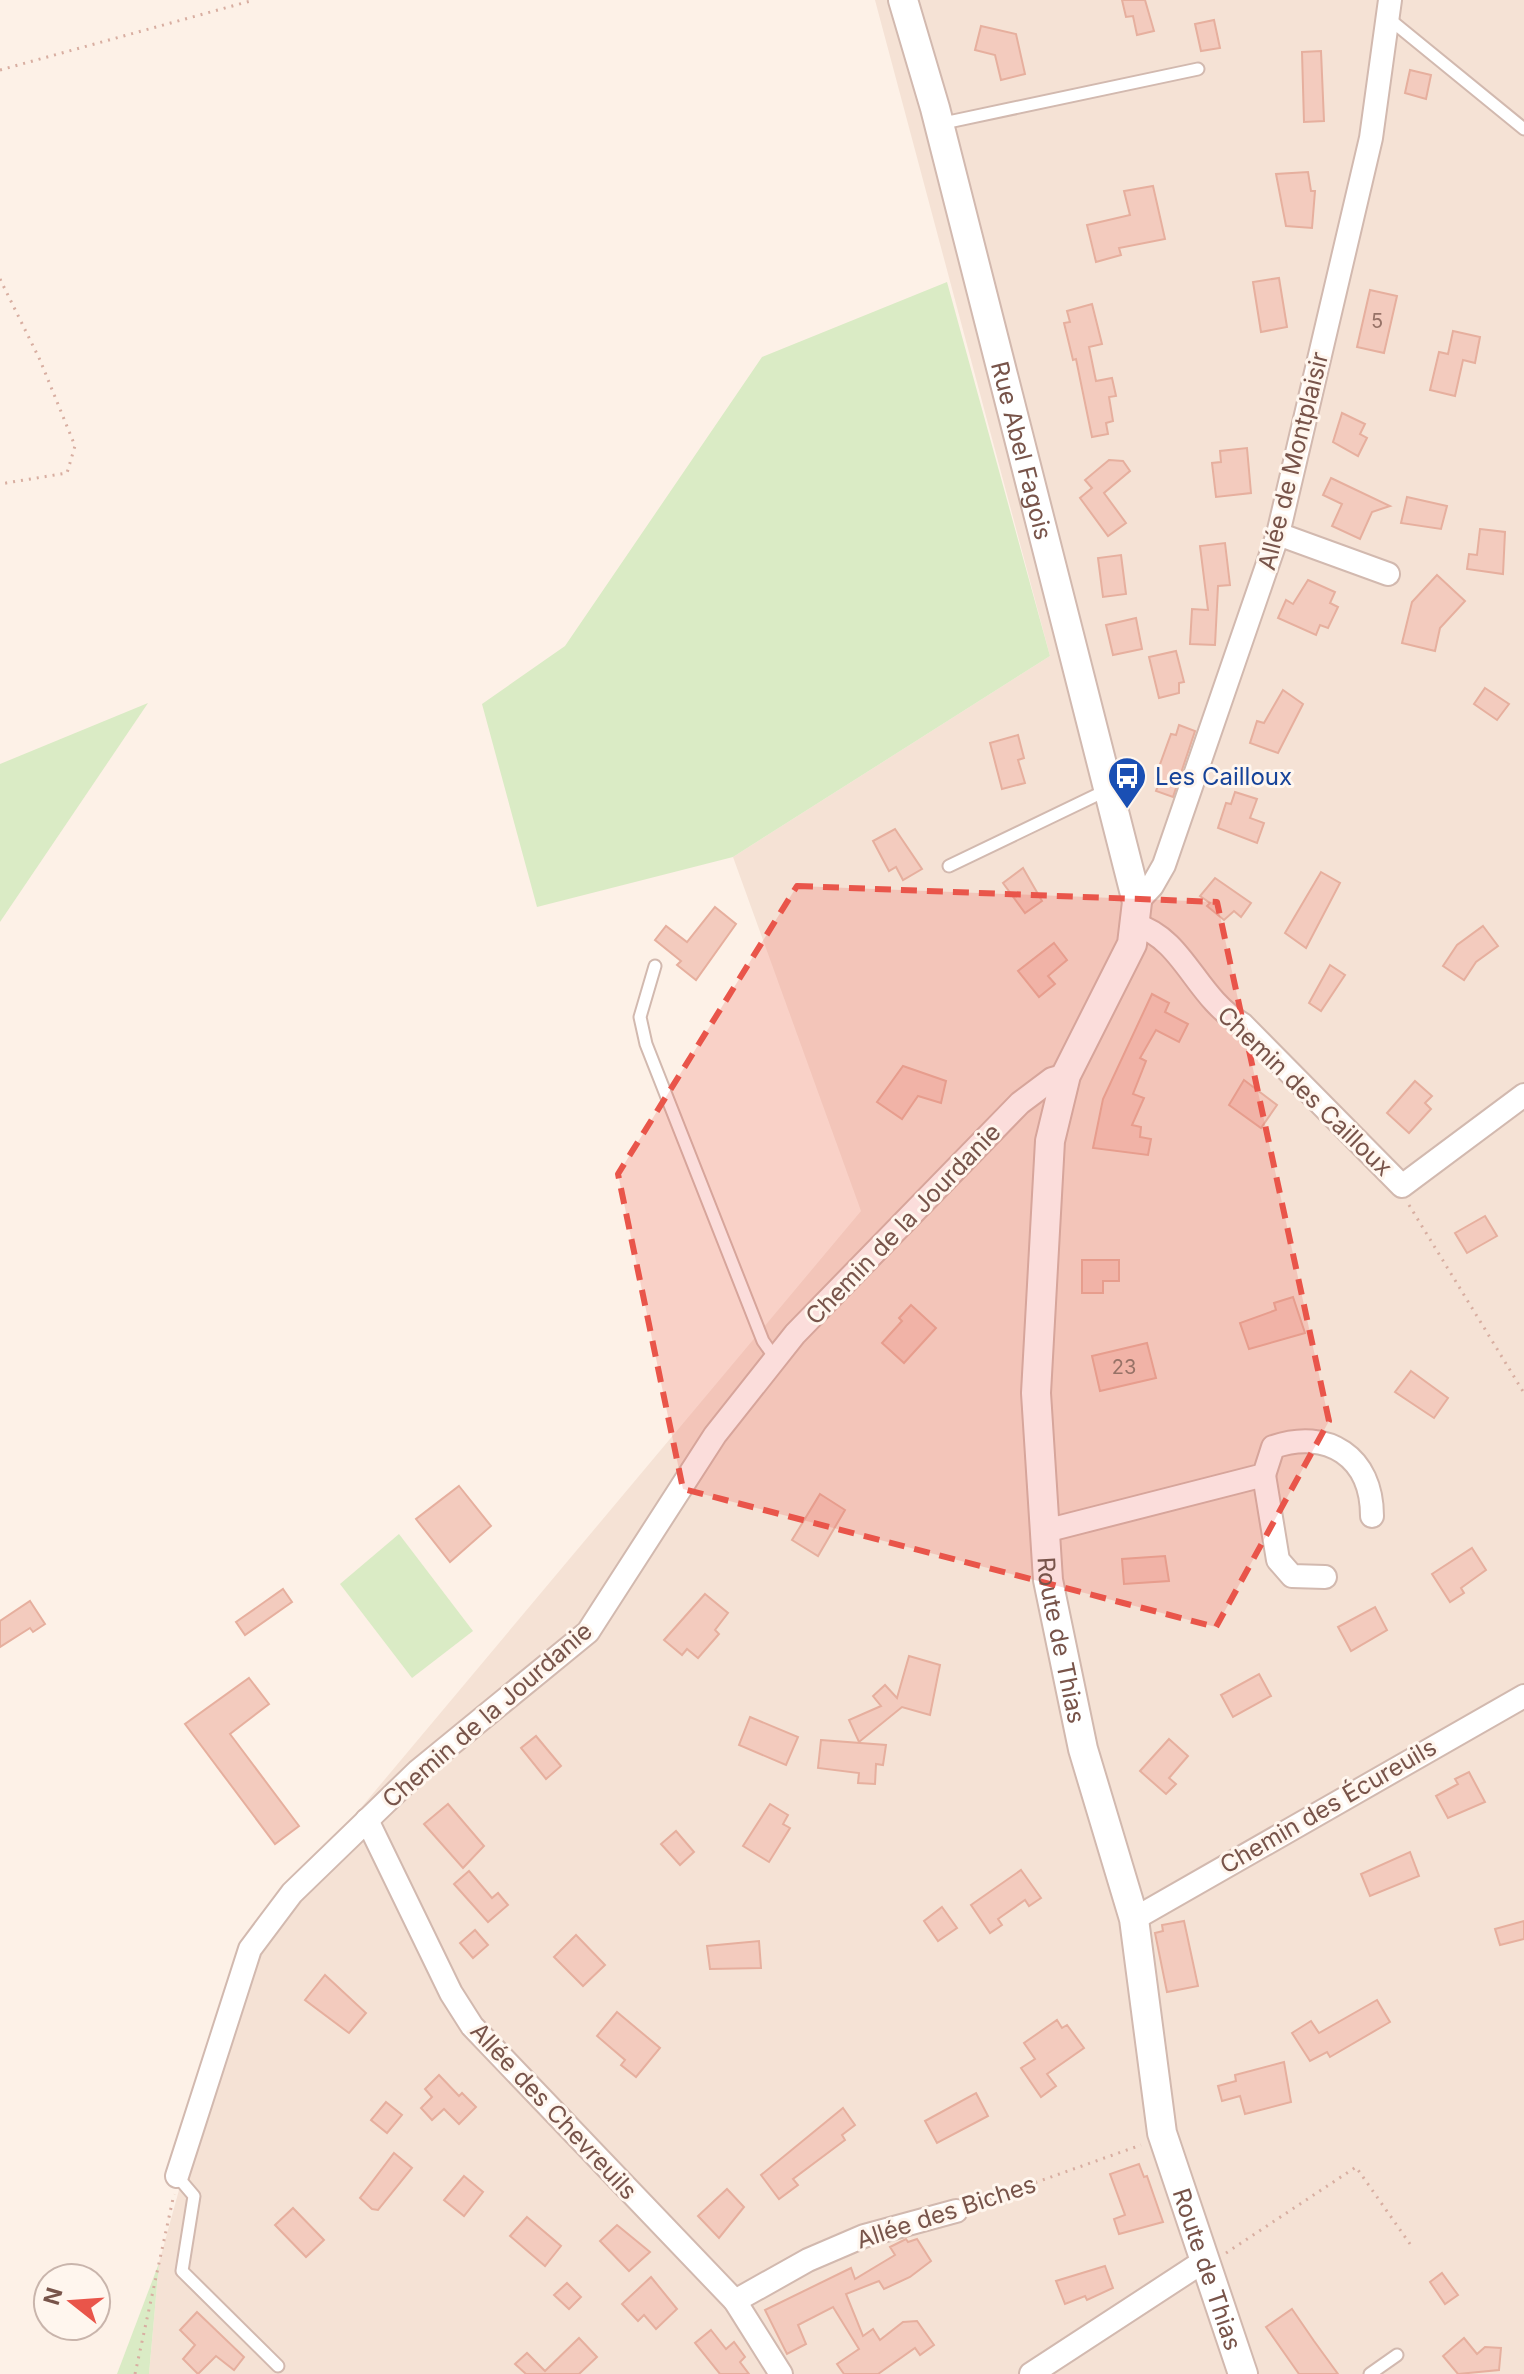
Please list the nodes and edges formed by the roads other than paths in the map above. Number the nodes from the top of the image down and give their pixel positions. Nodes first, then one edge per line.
1 (903, 0) edge
2 (1389, 9) edge
3 (1198, 69) dead end
4 (939, 125) junction
5 (1524, 129) edge
6 (1278, 534) junction
7 (1388, 574) dead end
8 (1110, 789) junction
9 (949, 866) dead end
10 (1136, 914) junction
11 (655, 966) dead end
12 (1066, 1075) junction
13 (1524, 1095) edge
14 (775, 1358) junction
15 (1264, 1475) junction
16 (1372, 1516) dead end
17 (1045, 1531) junction
18 (1325, 1577) dead end
19 (1524, 1696) edge
20 (367, 1820) junction
21 (1134, 1919) junction
22 (177, 2176) joint
23 (956, 2211) road end
24 (1205, 2263) junction
25 (735, 2301) junction
26 (1397, 2355) dead end
27 (278, 2366) dead end
28 (781, 2374) edge
29 (1031, 2374) edge
30 (1243, 2374) edge
31 (1370, 2374) edge

1 - 4 street, Rue Abel Fagois
2 - 5 lane
2 - 6 street, Allée de Montplaisir
3 - 4 lane
4 - 8 street, Rue Abel Fagois
6 - 7 street
6 - 10 street, Allée de Montplaisir
8 - 9 lane
8 - 10 street, Rue Abel Fagois
10 - 12 street, Route de Thias
10 - 13 street, Chemin des Cailloux
11 - 14 lane
12 - 14 street, Chemin de la Jourdanie
12 - 17 street, Route de Thias
14 - 20 street, Chemin de la Jourdanie
15 - 16 street
15 - 17 street
15 - 18 street
17 - 21 street, Route de Thias
19 - 21 street, Chemin des Écureuils
20 - 22 street, Chemin de la Jourdanie
20 - 25 street, Allée des Chevreuils
21 - 24 street, Route de Thias
22 - 27 lane
23 - 25 street, Allée des Biches
24 - 29 street
24 - 30 street, Route de Thias
25 - 28 street, Allée des Chevreuils
26 - 31 lane

